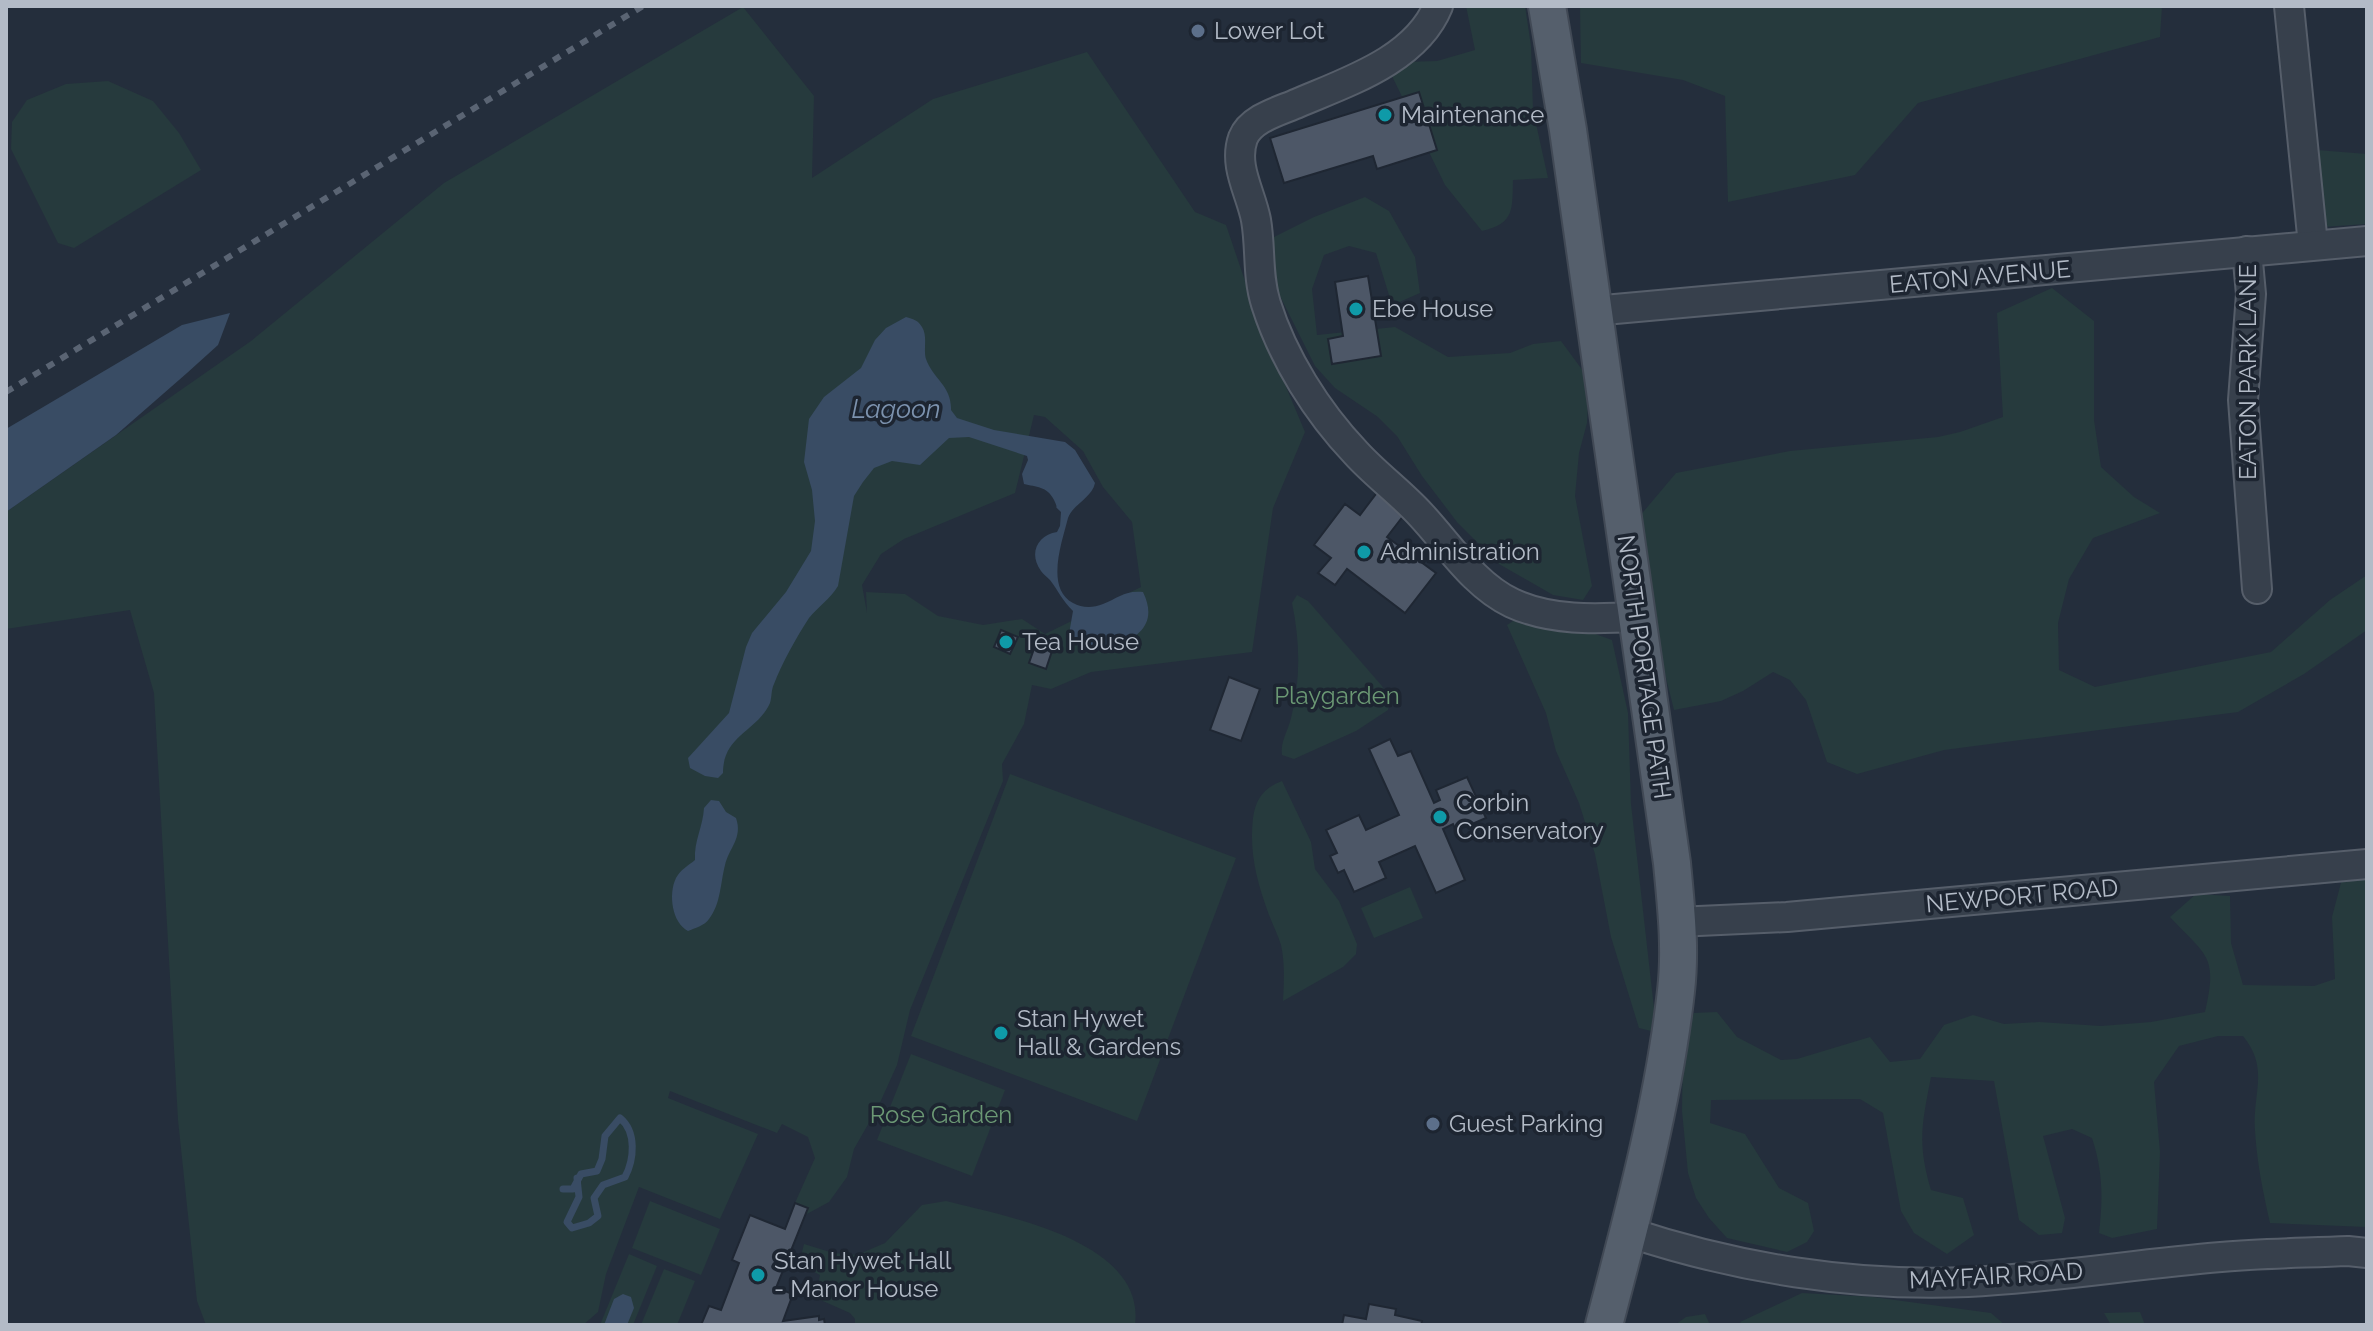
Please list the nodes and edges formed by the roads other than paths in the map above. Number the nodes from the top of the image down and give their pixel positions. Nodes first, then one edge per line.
1 (1438, 6) edge
2 (1547, 6) edge
3 (2289, 6) edge
4 (2367, 241) edge
5 (2313, 245) junction
6 (2247, 251) junction
7 (1593, 311) junction
8 (2257, 589) dead end
9 (1637, 617) junction
10 (2367, 864) edge
11 (1677, 922) junction
12 (1628, 1232) junction
13 (2367, 1253) edge
14 (1604, 1325) edge

1 - 9 street
2 - 7 main road, NORTH PORTAGE PATH
3 - 5 street
4 - 5 street, EATON AVENUE
5 - 6 street, EATON AVENUE
6 - 7 street, EATON AVENUE
6 - 8 street, EATON PARK LANE
7 - 9 main road, NORTH PORTAGE PATH
9 - 11 main road, NORTH PORTAGE PATH
10 - 11 street, NEWPORT ROAD
11 - 12 main road, NORTH PORTAGE PATH
12 - 13 street, MAYFAIR ROAD
12 - 14 main road, NORTH PORTAGE PATH

